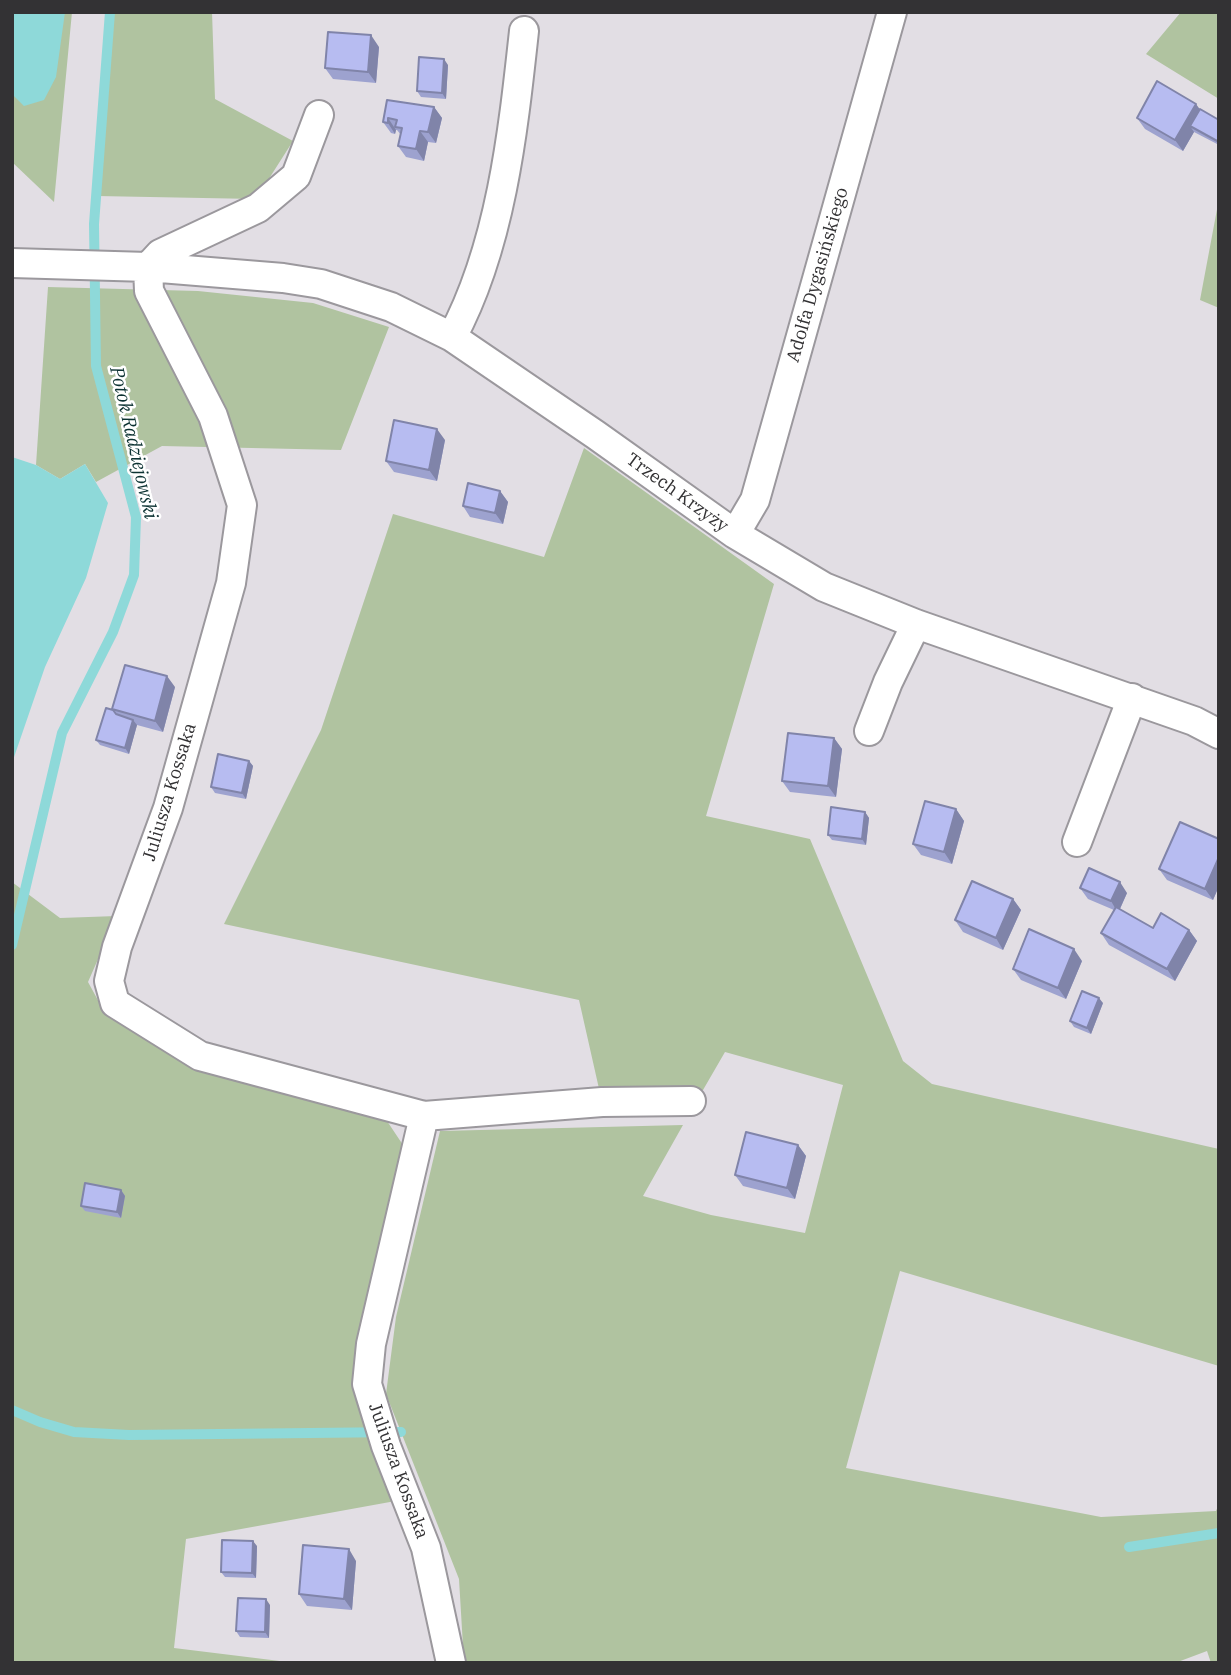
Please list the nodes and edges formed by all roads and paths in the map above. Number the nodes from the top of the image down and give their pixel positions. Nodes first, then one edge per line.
1 (892, 12) edge
2 (524, 31) dead end
3 (319, 115) dead end
4 (12, 263) edge
5 (148, 267) junction
6 (452, 337) junction
7 (735, 534) junction
8 (916, 624) junction
9 (1132, 698) junction
10 (869, 731) dead end
11 (1219, 734) edge
12 (1077, 842) dead end
13 (691, 1101) dead end
14 (424, 1116) junction
15 (451, 1663) edge

1 - 7 street, Adolfa Dygasińskiego
2 - 6 street
3 - 5 street
4 - 5 street, Trzech Krzyży
5 - 6 street, Trzech Krzyży
5 - 14 street, Juliusza Kossaka
6 - 7 street, Trzech Krzyży
7 - 8 street, Trzech Krzyży
8 - 9 street, Trzech Krzyży
8 - 10 street
9 - 11 street, Trzech Krzyży
9 - 12 street
13 - 14 street, Juliusza Kossaka
14 - 15 street, Juliusza Kossaka

